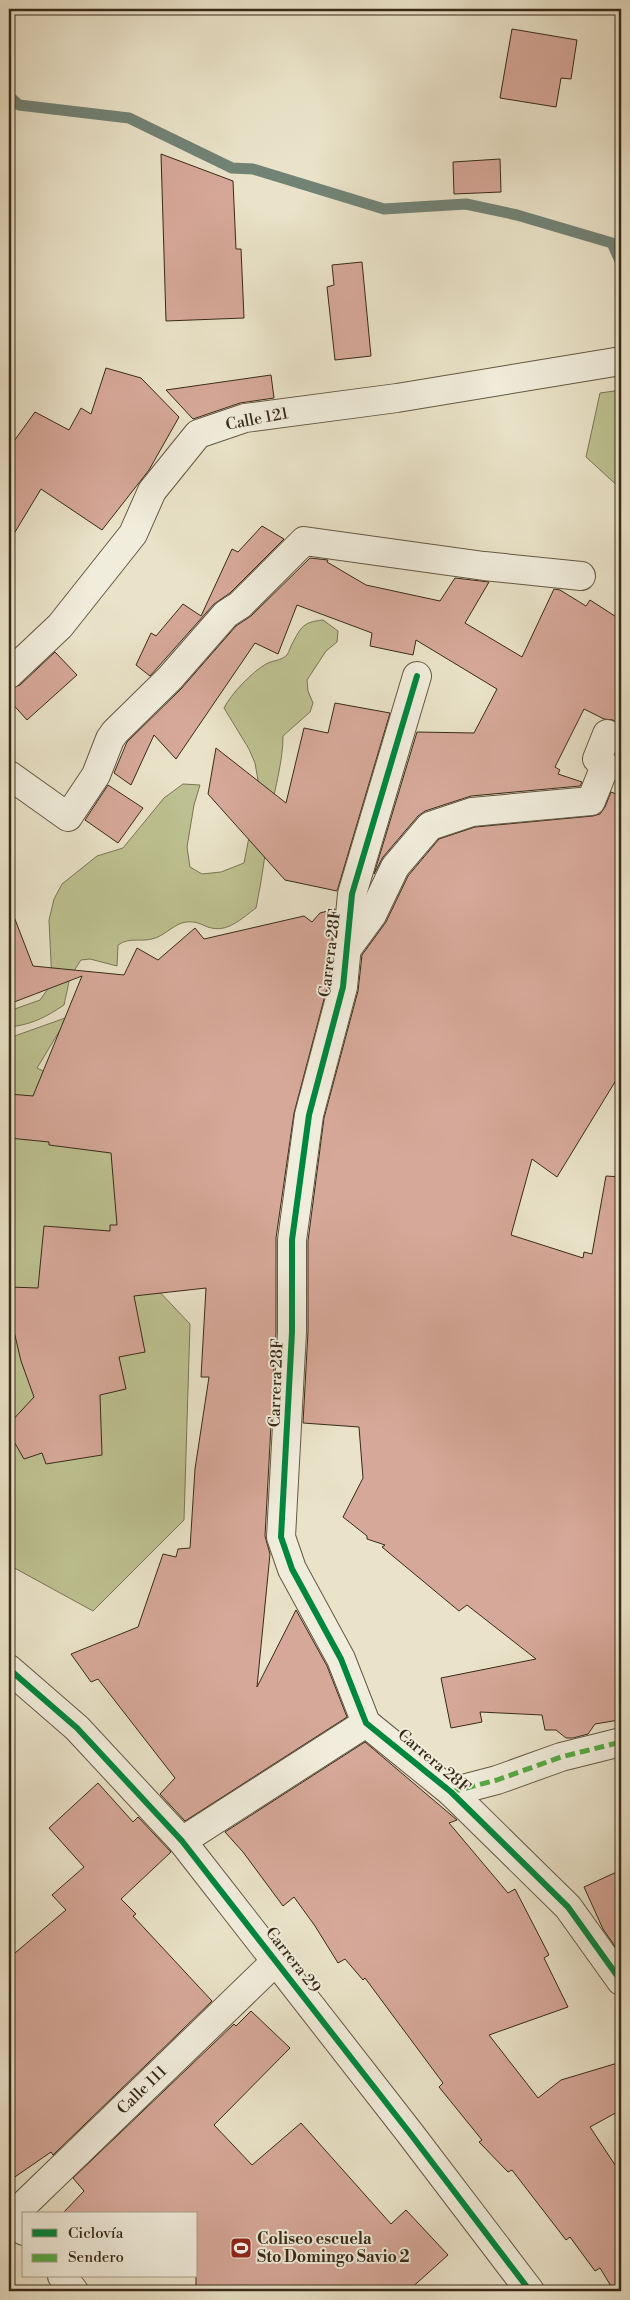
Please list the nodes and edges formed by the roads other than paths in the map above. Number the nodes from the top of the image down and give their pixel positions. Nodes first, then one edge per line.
1 (621, 362) edge
2 (581, 576) dead end
3 (9, 674) edge
4 (417, 676) dead end
5 (607, 734) dead end
6 (9, 775) edge
7 (346, 951) junction
8 (9, 1669) edge
9 (366, 1723) junction
10 (621, 1742) edge
11 (451, 1792) junction
12 (182, 1841) junction
13 (276, 1960) junction
14 (621, 1981) edge
15 (13, 2220) edge
16 (64, 2278) edge
17 (74, 2291) edge
18 (530, 2291) edge

1 - 3 street, Calle 121
2 - 6 street
4 - 7 street, Carrera 28F
5 - 7 street
7 - 9 street, Carrera 28F
8 - 12 street, Carrera 29
9 - 11 street, Carrera 28F
9 - 12 street
10 - 11 street
11 - 14 street, Carrera 28F
12 - 13 street, Carrera 29
13 - 15 street, Calle 111
13 - 18 street, Carrera 29
16 - 17 street

